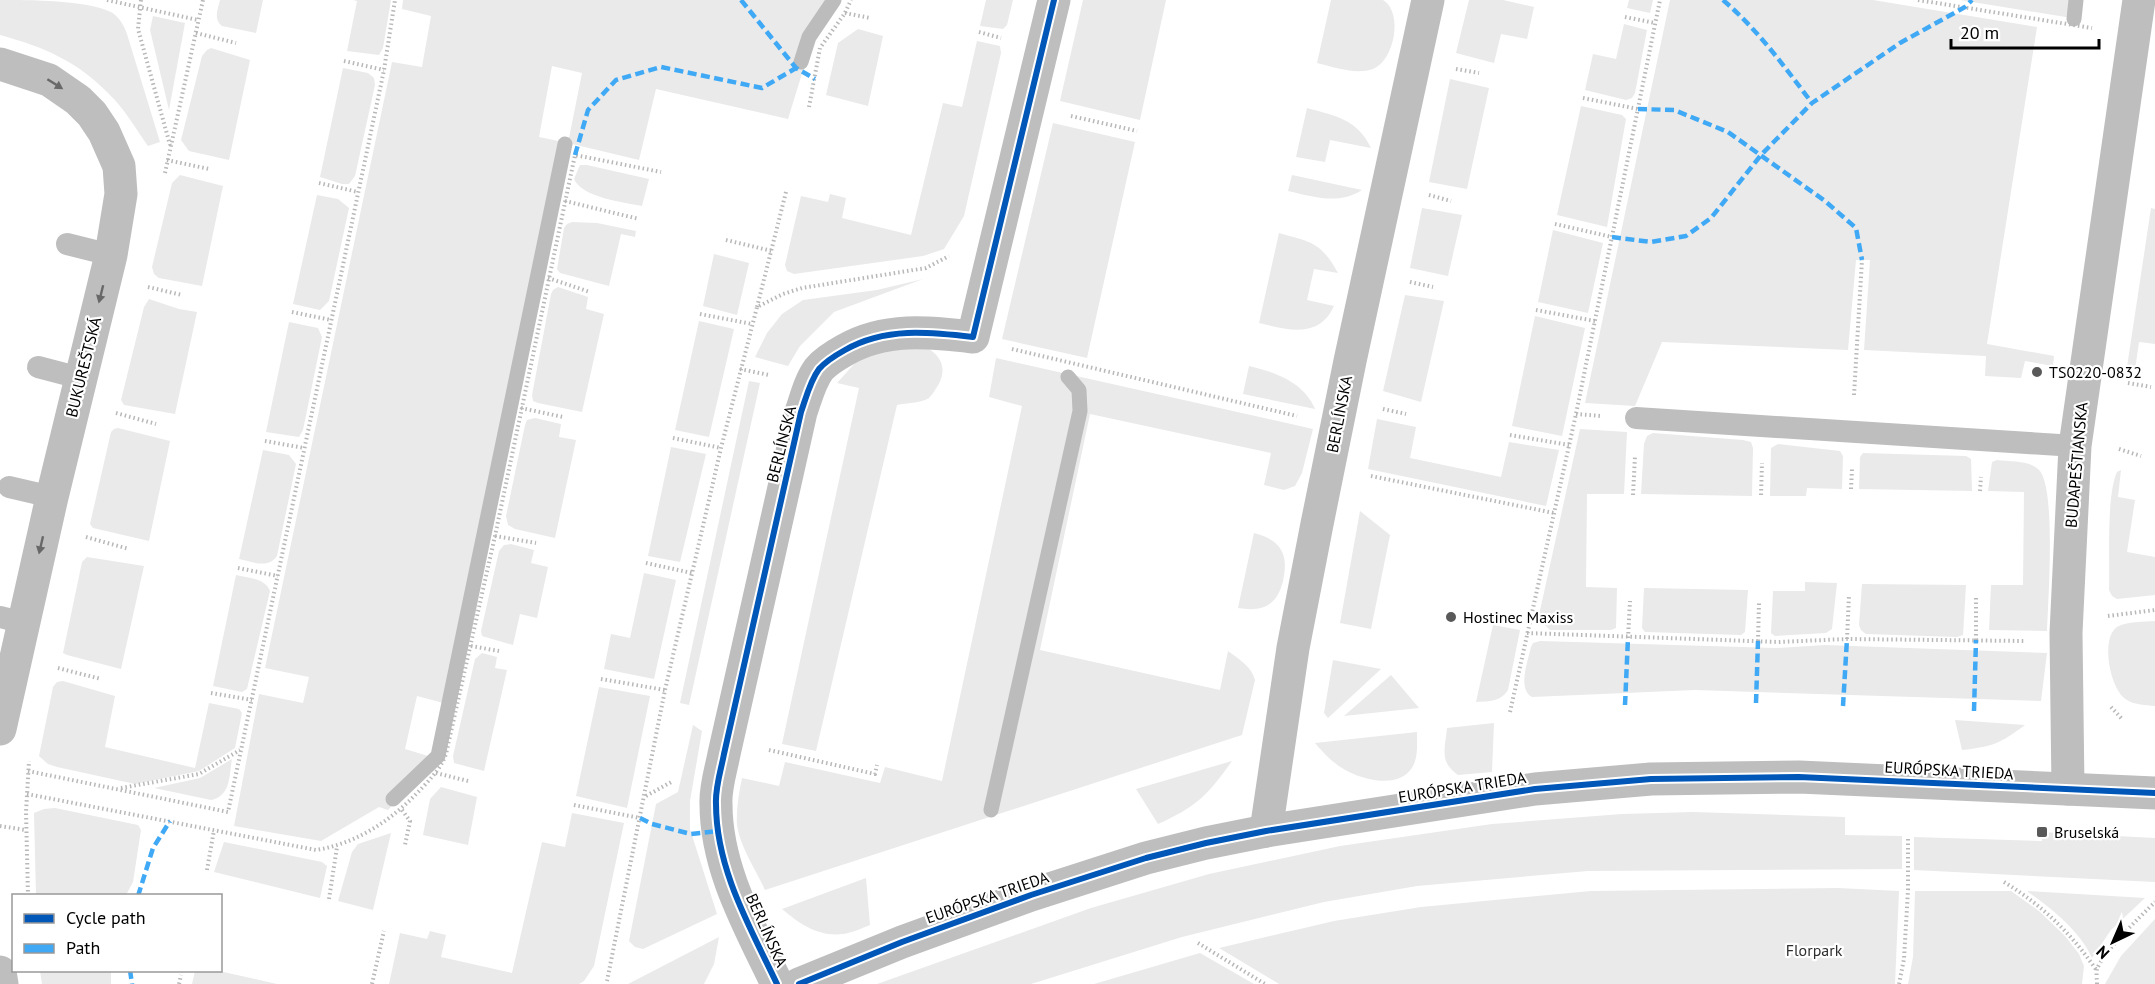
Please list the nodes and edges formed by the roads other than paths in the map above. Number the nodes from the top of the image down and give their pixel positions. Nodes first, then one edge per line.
1 (1054, 0) edge
2 (1428, 0) edge
3 (2139, 0) edge
4 (0, 64) edge
5 (67, 244) dead end
6 (111, 255) junction
7 (38, 367) dead end
8 (80, 378) junction
9 (1636, 418) dead end
10 (2075, 446) junction
11 (9, 487) dead end
12 (52, 497) junction
13 (12, 620) edge
14 (0, 729) edge
15 (2068, 789) junction
16 (2155, 794) edge
17 (1266, 831) junction
18 (0, 972) edge
19 (2, 984) edge
20 (777, 984) edge
21 (799, 984) edge

1 - 20 street, BERLÍNSKA
2 - 17 street, BERLÍNSKA
3 - 10 street, BUDAPEŠTIANSKA
4 -> 6 street, BUKUREŠTSKÁ
5 - 6 lane
6 -> 8 street, BUKUREŠTSKÁ
7 - 8 lane
8 - 12 street, BUKUREŠTSKÁ
9 - 10 lane
10 - 15 street, BUDAPEŠTIANSKA
11 - 12 lane
12 -> 13 street, BUKUREŠTSKÁ
13 - 14 street, BUKUREŠTSKÁ
15 - 16 street, EURÓPSKA TRIEDA
15 - 17 street, EURÓPSKA TRIEDA
17 - 21 street, EURÓPSKA TRIEDA
18 - 19 street

